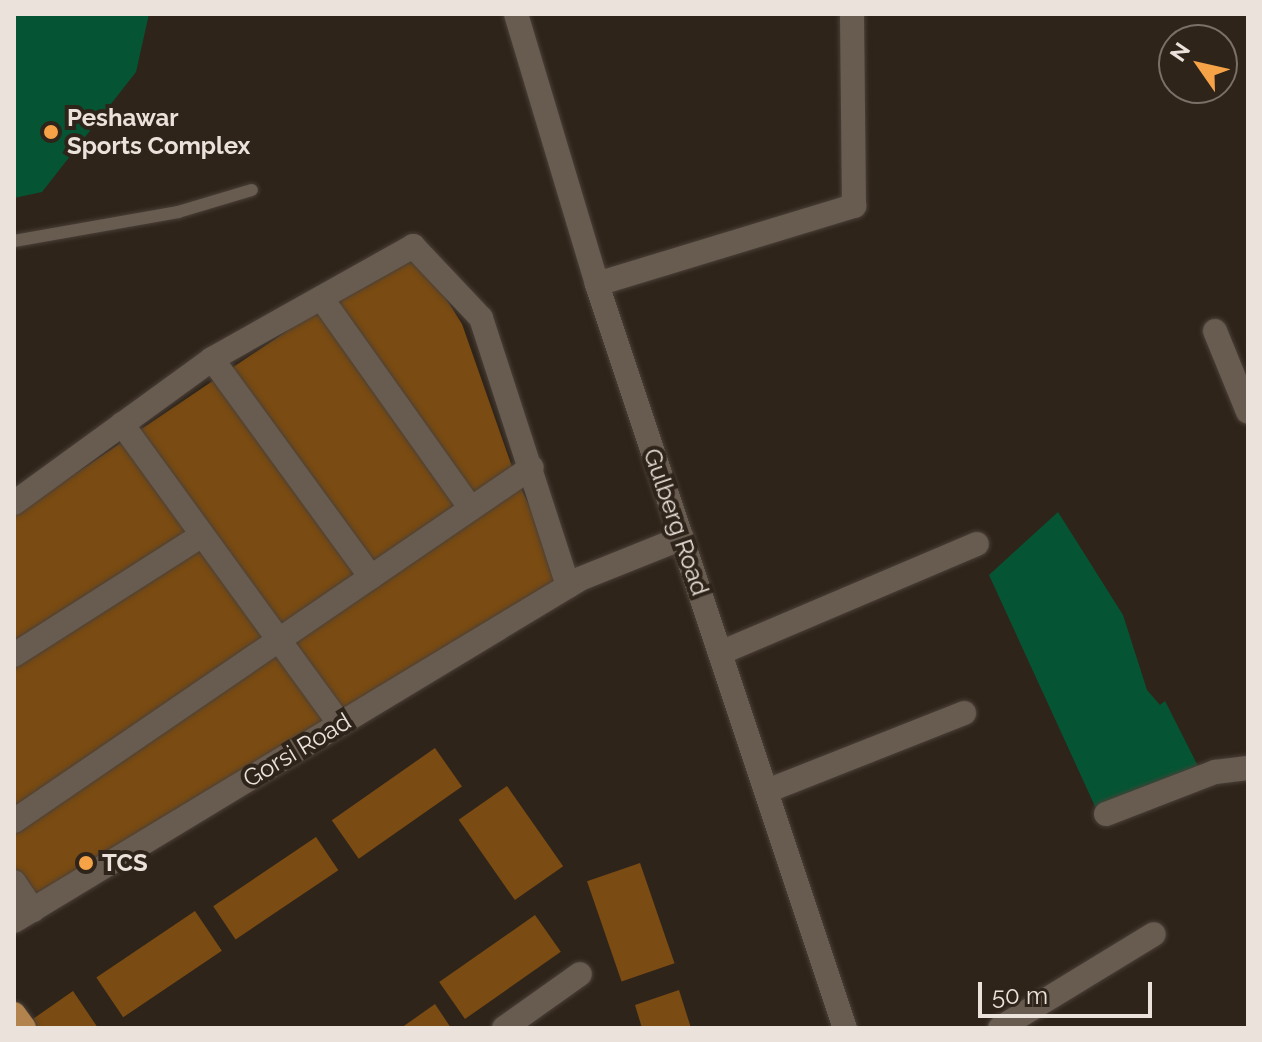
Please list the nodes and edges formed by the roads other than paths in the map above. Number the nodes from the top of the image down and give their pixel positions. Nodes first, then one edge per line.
1 (516, 14) edge
2 (852, 14) edge
3 (252, 190) dead end
4 (14, 241) edge
5 (597, 284) junction
6 (322, 299) junction
7 (1215, 331) dead end
8 (212, 359) junction
9 (1248, 412) edge
10 (122, 424) junction
11 (532, 467) junction
12 (14, 503) edge
13 (471, 509) junction
14 (201, 536) junction
15 (682, 538) junction
16 (977, 544) dead end
17 (371, 577) junction
18 (574, 582) junction
19 (276, 642) junction
20 (720, 653) junction
21 (14, 655) edge
22 (964, 713) dead end
23 (340, 724) junction
24 (1248, 768) edge
25 (767, 791) junction
26 (1106, 814) dead end
27 (14, 821) edge
28 (14, 882) edge
29 (24, 916) edge
30 (1154, 934) dead end
31 (580, 974) dead end
32 (14, 1014) edge
33 (24, 1028) edge
34 (504, 1028) edge
35 (845, 1028) edge
36 (1000, 1028) edge

1 - 5 street, Gulberg Road
2 - 5 street
3 - 4 lane
5 - 15 street, Gulberg Road
6 - 8 street
6 - 11 street
6 - 13 street
7 - 9 street
8 - 10 street
8 - 17 street
10 - 12 street
10 - 14 street
11 - 13 street
11 - 18 street
13 - 17 street
14 - 19 street
14 - 21 street
15 - 18 street, Gorsi Road
15 - 20 street, Gulberg Road
16 - 20 street
17 - 19 street
18 - 23 street, Gorsi Road
19 - 23 street
19 - 27 street
20 - 25 street, Gulberg Road
22 - 25 street
23 - 29 street, Gorsi Road
24 - 26 street
25 - 35 street, Gulberg Road
28 - 29 street
30 - 36 street
31 - 34 street
32 - 33 main road

